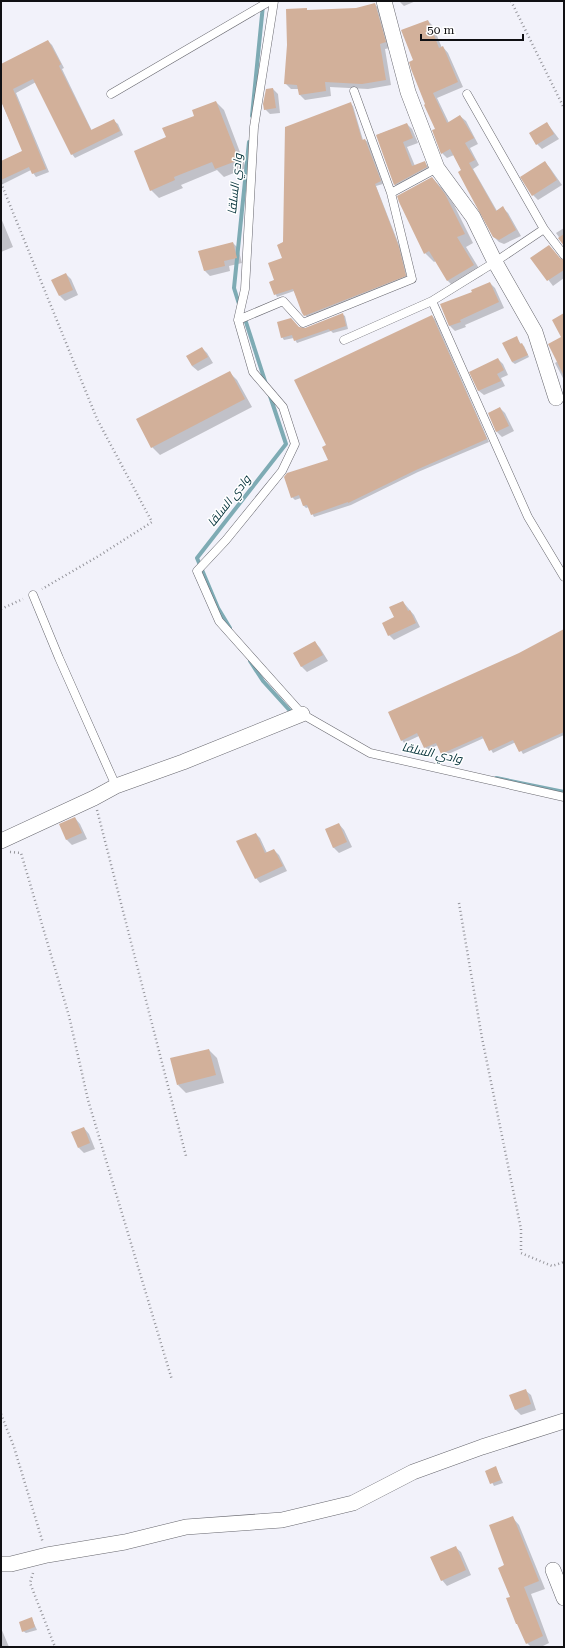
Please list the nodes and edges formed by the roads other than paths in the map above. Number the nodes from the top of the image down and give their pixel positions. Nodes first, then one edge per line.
1 (270, 1) edge
2 (274, 1) edge
3 (384, 1) edge
4 (354, 91) dead end
5 (111, 94) dead end
6 (467, 94) dead end
7 (437, 168) junction
8 (391, 193) junction
9 (544, 229) junction
10 (564, 255) edge
11 (495, 262) junction
12 (432, 301) junction
13 (238, 320) junction
14 (344, 340) dead end
15 (556, 398) dead end
16 (564, 577) edge
17 (33, 594) road end
18 (302, 714) junction
19 (116, 786) junction
20 (564, 797) edge
21 (4, 846) edge
22 (564, 1421) edge
23 (1, 1564) edge
24 (553, 1570) dead end
25 (564, 1598) edge

1 - 5 lane
2 - 13 lane
3 - 7 street
4 - 8 lane
6 - 9 lane
7 - 8 lane
7 - 11 street
8 - 13 lane
9 - 10 lane
9 - 11 lane
11 - 12 lane
11 - 15 street
12 - 14 lane
12 - 16 lane
13 - 18 lane
17 - 19 lane
18 - 19 street
18 - 20 lane
19 - 21 street
22 - 23 street
24 - 25 street

